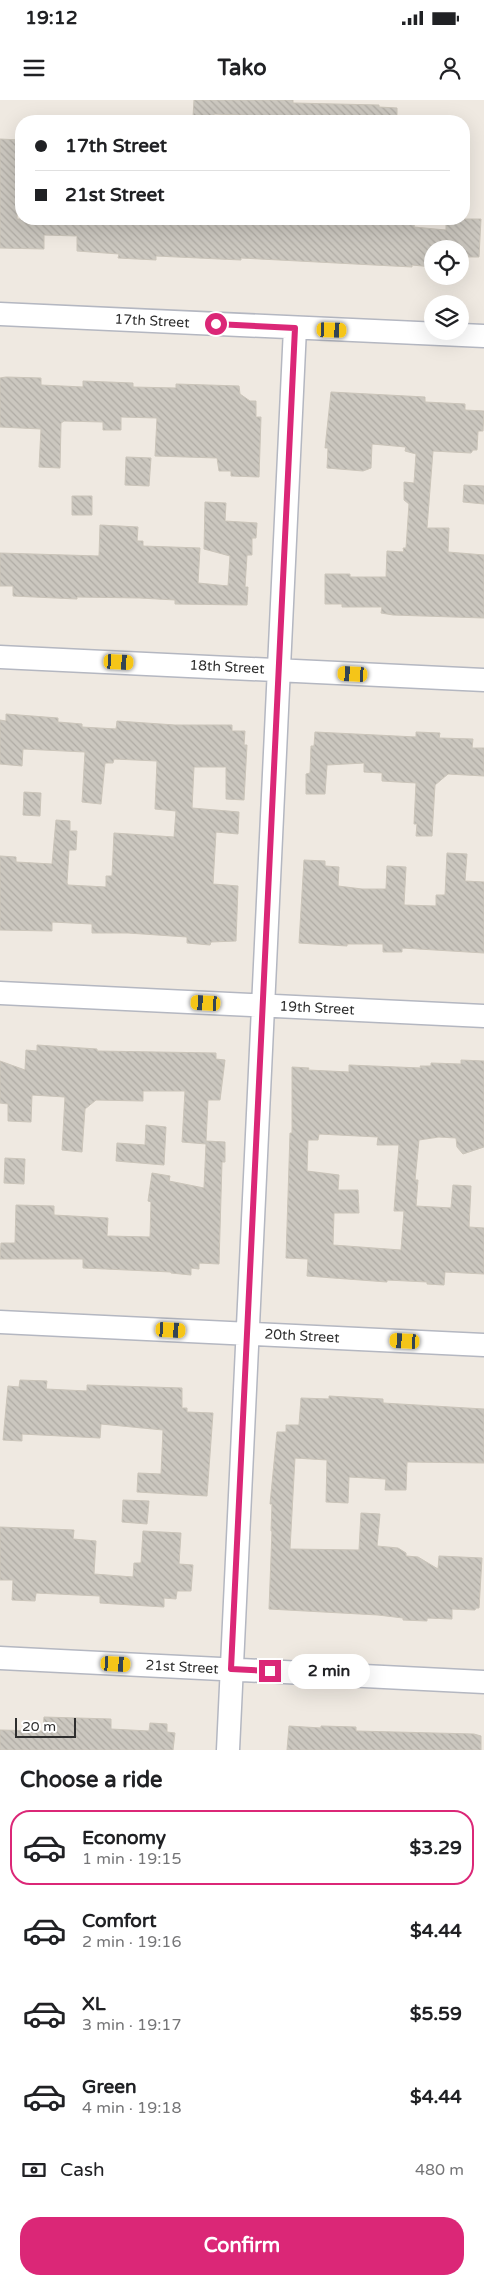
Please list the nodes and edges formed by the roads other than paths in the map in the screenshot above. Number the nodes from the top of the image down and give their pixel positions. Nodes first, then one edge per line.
1 (0, 314) edge
2 (295, 328) junction
3 (484, 336) edge
4 (0, 657) edge
5 (278, 670) junction
6 (484, 680) edge
7 (0, 993) edge
8 (262, 1006) junction
9 (484, 1016) edge
10 (0, 1322) edge
11 (247, 1334) junction
12 (484, 1345) edge
13 (0, 1658) edge
14 (231, 1669) junction
15 (484, 1682) edge
16 (228, 1750) edge

1 - 2 street, 17th Street
2 - 3 street, 17th Street
2 - 5 street
4 - 5 street, 18th Street
5 - 6 street, 18th Street
5 - 8 street
7 - 8 street, 19th Street
8 - 9 street, 19th Street
8 - 11 street
10 - 11 street, 20th Street
11 - 12 street, 20th Street
11 - 14 street
13 - 14 street, 21st Street
14 - 15 street, 21st Street
14 - 16 street

